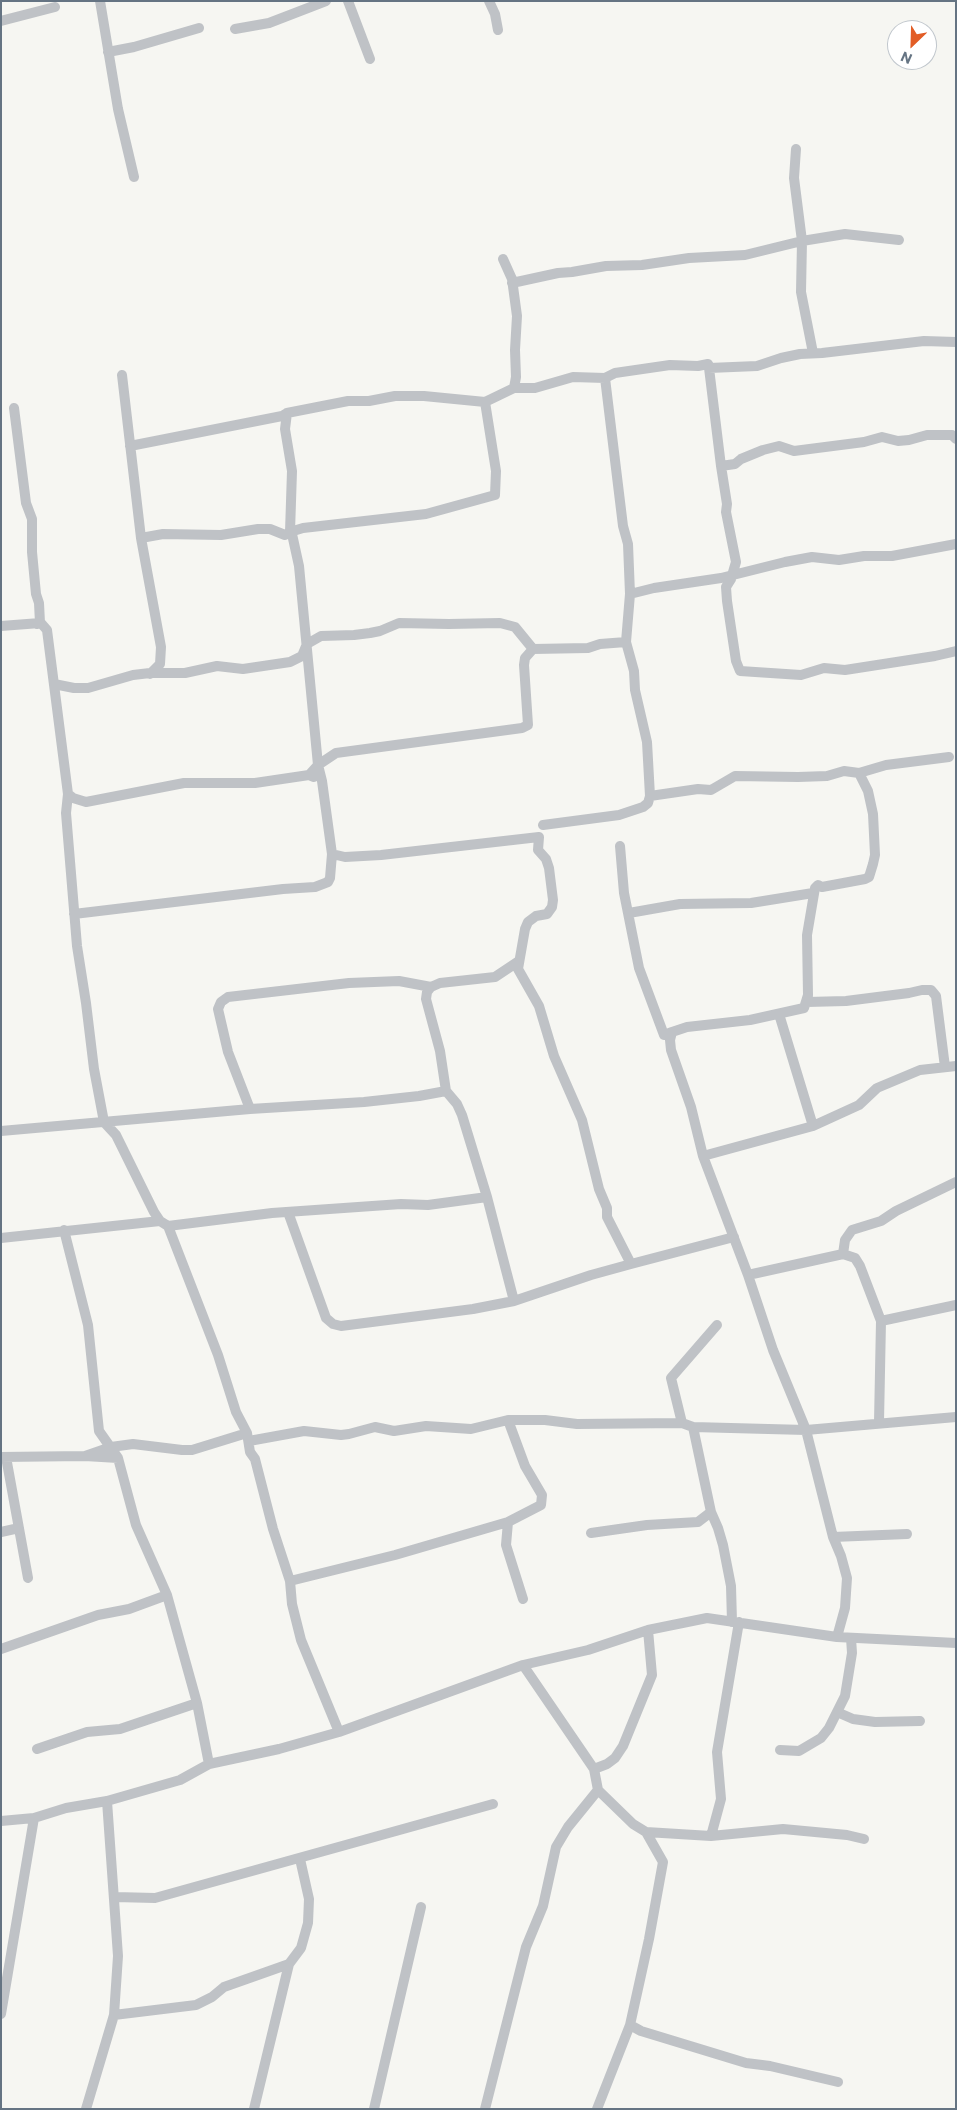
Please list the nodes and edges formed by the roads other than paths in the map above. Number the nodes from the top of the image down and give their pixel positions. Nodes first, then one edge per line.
1 (100, 1) edge
2 (326, 1) edge
3 (348, 1) edge
4 (490, 1) edge
5 (55, 7) dead end
6 (1, 21) edge
7 (199, 28) dead end
8 (235, 29) dead end
9 (498, 30) dead end
10 (108, 52) junction
11 (370, 59) dead end
12 (796, 149) dead end
13 (134, 178) dead end
14 (899, 240) dead end
15 (802, 241) junction
16 (503, 259) dead end
17 (512, 283) junction
18 (956, 342) edge
19 (813, 353) junction
20 (708, 368) junction
21 (122, 375) dead end
22 (605, 378) junction
23 (514, 388) junction
24 (485, 402) junction
25 (14, 408) dead end
26 (287, 413) junction
27 (956, 439) edge
28 (130, 446) junction
29 (720, 466) junction
30 (290, 533) junction
31 (140, 538) junction
32 (956, 544) edge
33 (733, 574) junction
34 (630, 594) junction
35 (40, 624) junction
36 (1, 627) edge
37 (626, 642) junction
38 (307, 644) junction
39 (533, 648) junction
40 (956, 651) edge
41 (150, 674) junction
42 (54, 684) junction
43 (949, 757) dead end
44 (318, 765) junction
45 (859, 773) junction
46 (309, 775) junction
47 (322, 781) junction
48 (68, 794) junction
49 (650, 796) junction
50 (620, 846) dead end
51 (538, 850) junction
52 (332, 854) junction
53 (813, 893) junction
54 (629, 913) junction
55 (74, 914) junction
56 (519, 961) junction
57 (431, 987) junction
58 (806, 1002) junction
59 (779, 1014) junction
60 (672, 1032) junction
61 (956, 1066) edge
62 (945, 1067) junction
63 (446, 1091) junction
64 (250, 1109) junction
65 (104, 1122) junction
66 (813, 1126) junction
67 (1, 1131) edge
68 (702, 1156) junction
69 (956, 1182) edge
70 (487, 1197) junction
71 (288, 1212) junction
72 (164, 1223) junction
73 (64, 1230) junction
74 (734, 1237) junction
75 (1, 1238) edge
76 (843, 1254) junction
77 (631, 1264) junction
78 (748, 1275) junction
79 (514, 1301) junction
80 (956, 1304) edge
81 (881, 1321) junction
82 (717, 1325) dead end
83 (956, 1417) edge
84 (508, 1420) junction
85 (879, 1422) junction
86 (682, 1423) junction
87 (693, 1427) junction
88 (806, 1430) junction
89 (248, 1437) junction
90 (111, 1447) junction
91 (85, 1456) junction
92 (4, 1457) edge
93 (118, 1458) junction
94 (710, 1512) junction
95 (508, 1522) junction
96 (19, 1528) junction
97 (1, 1532) edge
98 (591, 1533) dead end
99 (907, 1534) dead end
100 (833, 1537) junction
101 (28, 1578) dead end
102 (290, 1581) junction
103 (167, 1595) junction
104 (523, 1599) dead end
105 (736, 1622) junction
106 (648, 1630) junction
107 (837, 1637) junction
108 (851, 1638) junction
109 (956, 1643) edge
110 (1, 1649) edge
111 (523, 1665) junction
112 (197, 1703) junction
113 (836, 1712) junction
114 (920, 1722) dead end
115 (339, 1732) junction
116 (37, 1749) dead end
117 (780, 1750) dead end
118 (209, 1764) junction
119 (594, 1769) junction
120 (598, 1790) junction
121 (107, 1801) junction
122 (493, 1804) dead end
123 (34, 1818) junction
124 (1, 1821) edge
125 (646, 1832) junction
126 (711, 1836) junction
127 (864, 1839) dead end
128 (300, 1859) junction
129 (115, 1897) junction
130 (420, 1907) dead end
131 (289, 1964) junction
132 (1, 2014) edge
133 (114, 2015) junction
134 (630, 2025) junction
135 (838, 2082) dead end
136 (86, 2109) edge
137 (254, 2109) edge
138 (374, 2109) edge
139 (485, 2109) edge
140 (597, 2109) edge

1 - 10 street
2 - 8 street
3 - 11 street
4 - 9 street
5 - 6 street
7 - 10 street
10 - 13 street
12 - 15 street
14 - 15 street
15 - 17 street
15 - 19 street
16 - 17 street
17 - 23 street
18 - 19 street
19 - 20 street
20 - 22 street
20 - 29 street
21 - 28 street
22 - 23 street
22 - 34 street
23 - 24 street
24 - 26 street
24 - 30 street
25 - 35 street
26 - 28 street
26 - 30 street
27 - 29 street
28 - 31 street
29 - 33 street
30 - 31 street
30 - 38 street
31 - 41 street
32 - 33 street
33 - 34 street
33 - 40 street
34 - 37 street
35 - 36 street
35 - 42 street
37 - 39 street
37 - 49 street
38 - 39 street
38 - 41 street
38 - 44 street
39 - 44 street
41 - 42 street
42 - 48 street
43 - 45 street
44 - 46 street
44 - 47 street
45 - 49 street
45 - 53 street
46 - 47 street
46 - 48 street
47 - 52 street
48 - 55 street
49 - 51 street
50 - 54 street
51 - 52 street
51 - 56 street
52 - 55 street
53 - 54 street
53 - 58 street
54 - 60 street
55 - 65 street
56 - 57 street
56 - 77 street
57 - 63 street
57 - 64 street
58 - 59 street
58 - 62 street
59 - 60 street
59 - 66 street
60 - 68 street
61 - 62 street
62 - 66 street
63 - 64 street
63 - 70 street
64 - 65 street
65 - 67 street
65 - 72 street
66 - 68 street
68 - 74 street
69 - 76 street
70 - 71 street
70 - 79 street
71 - 72 street
71 - 79 street
72 - 73 street
72 - 89 street
73 - 75 street
73 - 90 street
74 - 77 street
74 - 78 street
76 - 78 street
76 - 81 street
77 - 79 street
78 - 88 street
80 - 81 street
81 - 85 street
82 - 86 street
83 - 85 street
84 - 86 street
84 - 89 street
84 - 95 street
85 - 88 street
86 - 87 street
87 - 88 street
87 - 94 street
88 - 100 street
89 - 90 street
89 - 102 street
90 - 91 street
90 - 93 street
91 - 92 street
91 - 93 street
92 - 96 street
93 - 103 street
94 - 98 street
94 - 105 street
95 - 102 street
95 - 104 street
96 - 97 street
96 - 101 street
99 - 100 street
100 - 107 street
102 - 115 street
103 - 110 street
103 - 112 street
105 - 106 street
105 - 107 street
105 - 126 street
106 - 111 street
106 - 119 street
107 - 108 street
108 - 109 street
108 - 113 street
111 - 115 street
111 - 119 street
112 - 116 street
112 - 118 street
113 - 114 street
113 - 117 street
115 - 118 street
118 - 121 street
119 - 120 street
120 - 125 street
120 - 139 street
121 - 123 street
121 - 129 street
122 - 128 street
123 - 124 street
123 - 132 street
125 - 126 street
125 - 134 street
126 - 127 street
128 - 129 street
128 - 131 street
129 - 133 street
130 - 138 street
131 - 133 street
131 - 137 street
133 - 136 street
134 - 135 street
134 - 140 street

